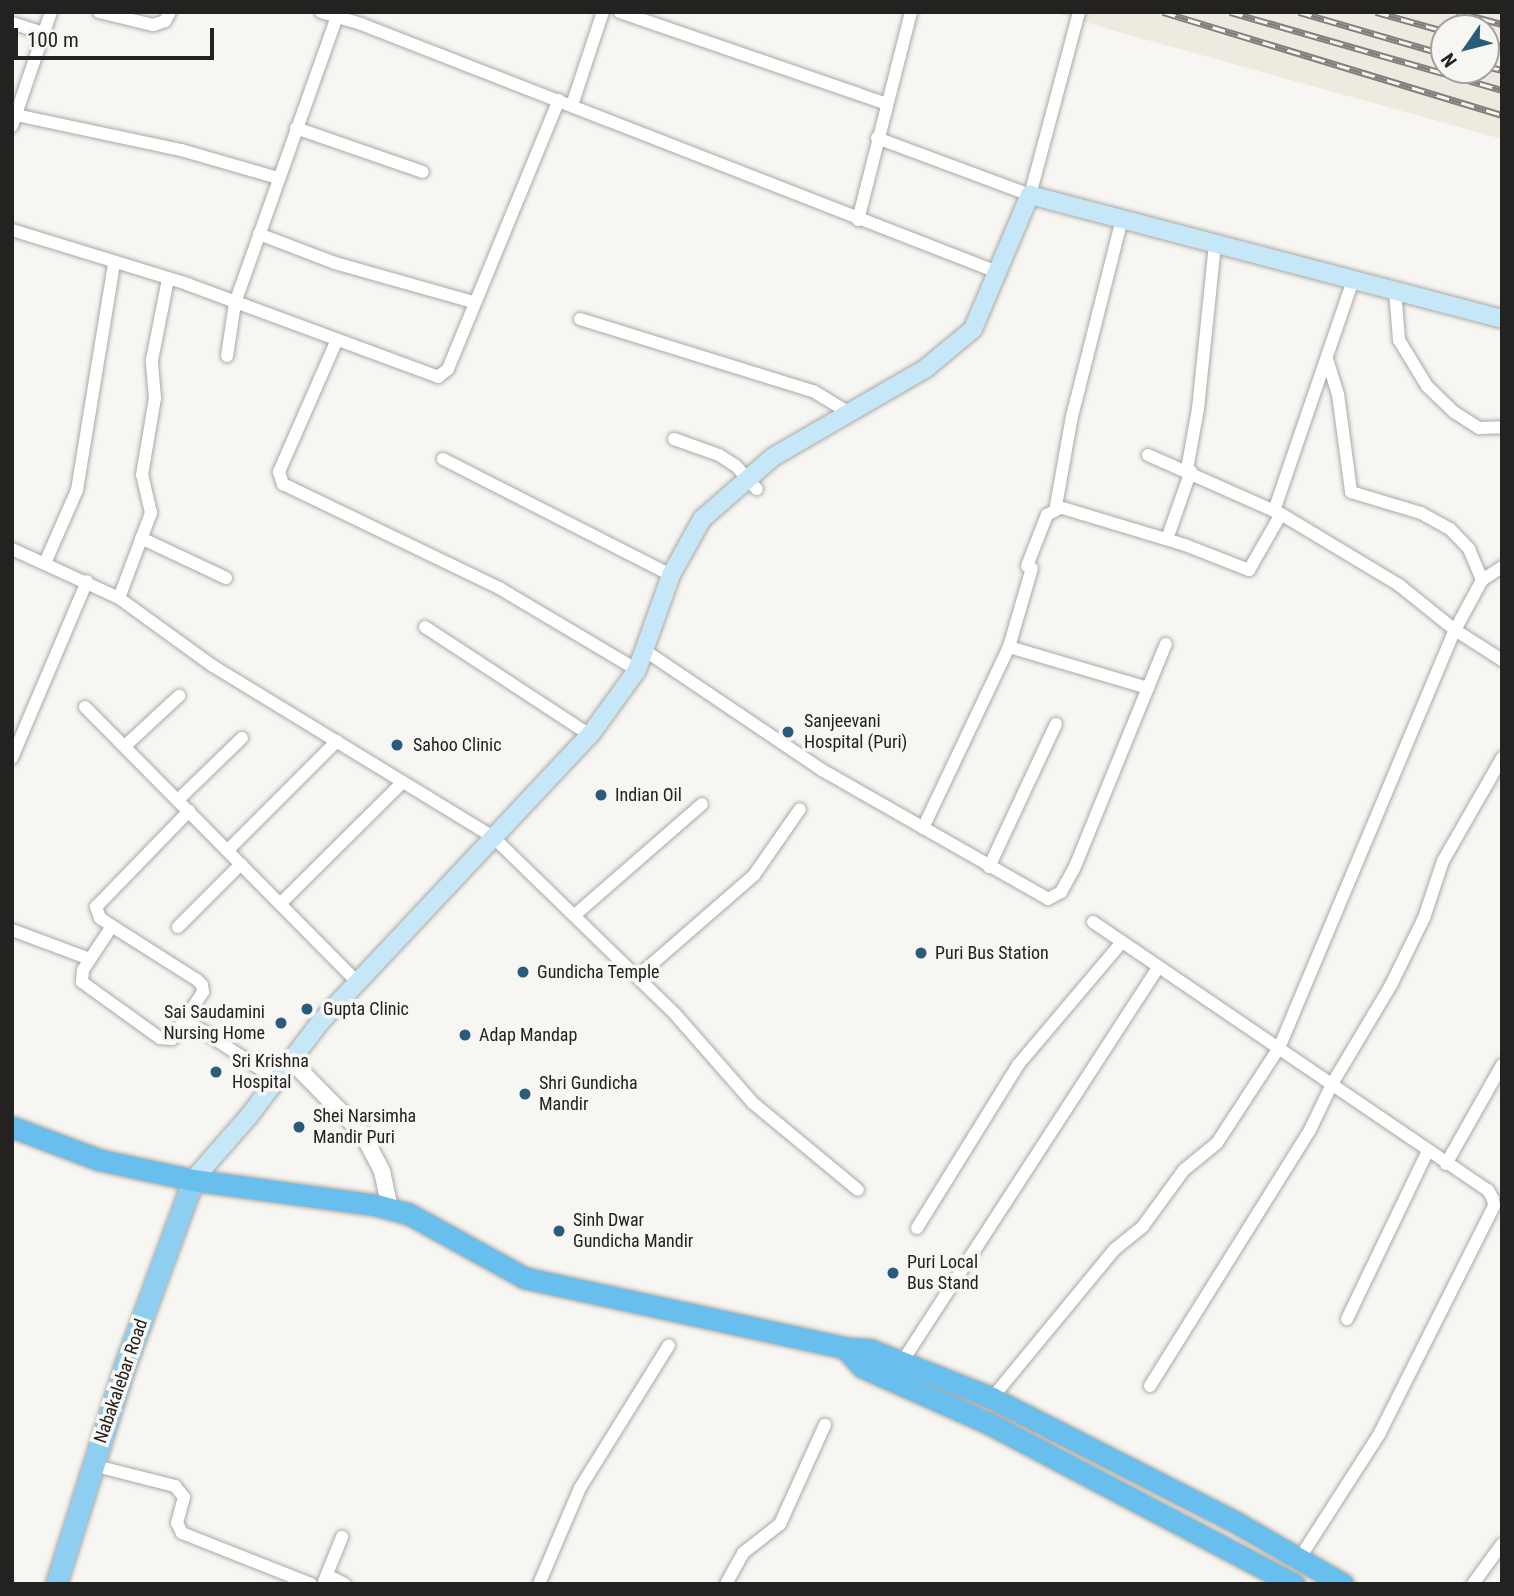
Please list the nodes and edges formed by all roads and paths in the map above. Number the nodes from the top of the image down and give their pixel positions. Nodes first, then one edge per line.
1 (51, 12) edge
2 (99, 12) edge
3 (170, 12) edge
4 (321, 12) edge
5 (603, 12) edge
6 (620, 12) edge
7 (911, 12) edge
8 (1079, 12) edge
9 (337, 17) junction
10 (362, 18) edge
11 (12, 23) edge
12 (45, 34) junction
13 (559, 100) junction
14 (887, 104) junction
15 (572, 105) junction
16 (14, 121) edge
17 (296, 128) junction
18 (877, 138) junction
19 (423, 172) dead end
20 (278, 178) junction
21 (1030, 195) junction
22 (1122, 219) junction
23 (858, 220) junction
24 (12, 230) edge
25 (259, 234) junction
26 (1215, 244) junction
27 (114, 265) junction
28 (997, 272) junction
29 (168, 279) junction
30 (1353, 280) junction
31 (1395, 291) junction
32 (473, 302) junction
33 (235, 303) junction
34 (1502, 319) edge
35 (580, 320) dead end
36 (336, 342) junction
37 (227, 356) dead end
38 (1328, 362) junction
39 (846, 411) junction
40 (1502, 427) edge
41 (674, 439) dead end
42 (1148, 455) dead end
43 (443, 459) dead end
44 (1189, 470) junction
45 (751, 484) junction
46 (1058, 509) junction
47 (1278, 512) junction
48 (141, 538) junction
49 (1167, 539) junction
50 (12, 549) edge
51 (45, 563) junction
52 (1502, 567) edge
53 (671, 575) junction
54 (226, 578) dead end
55 (1482, 580) junction
56 (88, 581) junction
57 (119, 598) junction
58 (425, 627) dead end
59 (1454, 630) junction
60 (1166, 645) dead end
61 (1009, 647) junction
62 (644, 650) junction
63 (1502, 660) edge
64 (637, 670) junction
65 (1148, 688) junction
66 (178, 696) dead end
67 (85, 707) dead end
68 (1056, 724) dead end
69 (590, 735) junction
70 (242, 738) dead end
71 (337, 741) junction
72 (125, 746) junction
73 (12, 758) edge
74 (1502, 758) edge
75 (403, 782) junction
76 (178, 800) junction
77 (702, 804) dead end
78 (800, 809) dead end
79 (189, 811) junction
80 (923, 828) junction
81 (492, 836) junction
82 (228, 850) junction
83 (241, 864) junction
84 (989, 867) junction
85 (280, 904) junction
86 (576, 914) junction
87 (1093, 922) dead end
88 (112, 926) junction
89 (178, 927) dead end
90 (12, 930) edge
91 (1121, 943) junction
92 (90, 959) junction
93 (1158, 968) junction
94 (638, 976) junction
95 (357, 982) junction
96 (186, 1020) junction
97 (1279, 1048) junction
98 (291, 1061) junction
99 (1502, 1065) edge
100 (277, 1080) junction
101 (1332, 1084) junction
102 (12, 1127) edge
103 (1428, 1151) junction
104 (1446, 1164) junction
105 (193, 1180) junction
106 (858, 1190) dead end
107 (390, 1208) junction
108 (916, 1228) dead end
109 (1346, 1319) dead end
110 (669, 1345) dead end
111 (845, 1348) junction
112 (902, 1362) junction
113 (1150, 1386) dead end
114 (992, 1398) junction
115 (825, 1425) dead end
116 (92, 1465) junction
117 (342, 1537) dead end
118 (1502, 1544) edge
119 (1299, 1559) junction
120 (325, 1579) edge
121 (1288, 1582) edge
122 (57, 1584) edge
123 (311, 1584) edge
124 (345, 1584) edge
125 (540, 1584) edge
126 (726, 1584) edge
127 (1343, 1584) edge
128 (1473, 1584) edge

1 - 12 street
2 - 3 street
4 - 9 street
5 - 15 street
6 - 14 street
7 - 14 street
8 - 21 street
9 - 10 street
9 - 17 street
10 - 13 street
11 - 12 street
12 - 16 street
13 - 15 street
13 - 32 street
14 - 18 street
15 - 23 street
16 - 20 street
17 - 19 street
17 - 20 street
18 - 21 street
18 - 23 street
20 - 25 street
21 - 22 main road
21 - 28 main road
22 - 26 main road
22 - 46 street
23 - 28 street
24 - 27 street
25 - 32 street
25 - 33 street
26 - 30 main road
26 - 44 street
27 - 29 street
27 - 51 street
28 - 39 main road
29 - 33 street
29 - 48 street
30 - 31 main road
30 - 38 street
31 - 34 main road
31 - 40 street
32 - 36 street
33 - 36 street
33 - 37 street
35 - 39 street
36 - 64 street
38 - 47 street
38 - 55 street
39 - 45 main road
41 - 45 street
42 - 44 street
43 - 53 street
44 - 47 street
44 - 49 street
45 - 53 main road
46 - 49 street
46 - 61 street
47 - 49 street
47 - 59 street
48 - 54 street
48 - 57 street
50 - 51 street
51 - 56 street
52 - 55 street
53 - 62 main road
55 - 59 street
56 - 57 street
56 - 73 street
57 - 71 street
58 - 69 street
59 - 63 street
59 - 97 street
60 - 65 street
61 - 65 street
61 - 80 street
62 - 64 main road
62 - 80 street
64 - 69 main road
65 - 84 street
66 - 72 street
67 - 72 street
68 - 84 street
69 - 81 main road
70 - 76 street
71 - 75 street
71 - 82 street
72 - 76 street
74 - 101 street
75 - 81 street
75 - 85 street
76 - 79 street
77 - 86 street
78 - 94 street
79 - 82 street
79 - 88 street
80 - 84 street
81 - 86 street
81 - 95 main road
82 - 83 street
83 - 85 street
83 - 89 street
85 - 95 street
86 - 94 street
87 - 91 street
88 - 92 street
88 - 96 street
90 - 92 street
91 - 93 street
91 - 108 street
92 - 96 street
93 - 97 street
93 - 112 street
94 - 106 street
95 - 98 main road
96 - 100 street
97 - 101 street
97 - 114 street
98 - 100 main road
98 - 107 street
99 - 104 street
100 - 105 main road
101 - 103 street
101 - 113 street
102 - 105 highway
103 - 104 street
103 - 109 street
104 - 119 street
105 - 107 highway
105 - 116 main road, Nabakalebar Road
107 - 111 highway
110 - 125 street
111 - 112 highway
111 - 121 highway
112 - 114 highway
114 - 119 highway
115 - 126 street
116 - 122 main road, Nabakalebar Road
116 - 123 street
117 - 120 street
118 - 128 street
119 - 127 highway
120 - 124 street

